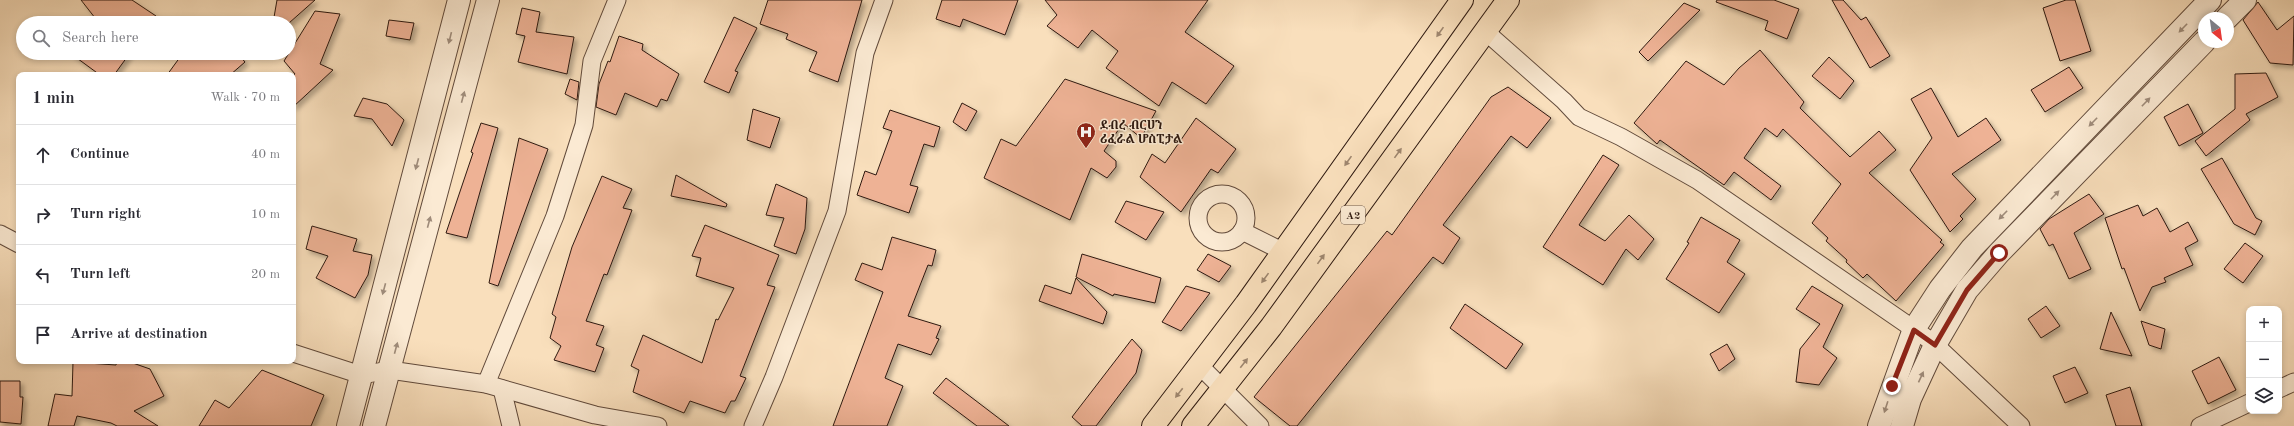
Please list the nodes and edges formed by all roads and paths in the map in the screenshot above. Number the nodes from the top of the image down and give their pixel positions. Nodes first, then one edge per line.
1 (459, 0) edge
2 (488, 0) edge
3 (617, 0) edge
4 (884, 0) edge
5 (1462, 0) edge
6 (1508, 0) edge
7 (2210, 0) edge
8 (2245, 0) edge
9 (2233, 12) edge
10 (1486, 32) junction
11 (2198, 48) edge
12 (1242, 231) dead end
13 (0, 234) edge
14 (16, 242) edge
15 (1284, 252) junction
16 (1914, 330) junction
17 (1935, 345) junction
18 (296, 355) edge
19 (1200, 366) junction
20 (390, 370) junction
21 (361, 375) junction
22 (2294, 382) edge
23 (494, 387) junction
24 (2282, 388) edge
25 (1223, 390) junction
26 (2246, 404) edge
27 (348, 426) edge
28 (374, 426) edge
29 (511, 426) edge
30 (658, 426) edge
31 (753, 426) edge
32 (1153, 426) edge
33 (1193, 426) edge
34 (1260, 426) edge
35 (1879, 426) edge
36 (1902, 426) edge
37 (2021, 426) edge
38 (2200, 426) edge

1 -> 21 street
20 -> 2 street
3 - 23 street
4 - 31 street
5 -> 15 highway
6 - 10 highway, A2
7 -> 16 street
8 - 9 street
10 - 16 street
25 -> 10 highway, A2
17 -> 11 street
12 - 15 street
13 - 14 street
15 -> 19 highway
16 - 17 street
16 -> 35 street
36 -> 17 street
17 - 37 street
18 - 21 street
19 - 25 street
19 -> 32 highway
20 - 21 street
20 - 23 street
20 - 28 street
21 - 27 street
22 - 24 street
23 - 29 street
23 - 30 street
25 - 33 highway, A2
25 - 34 street
26 - 38 street

